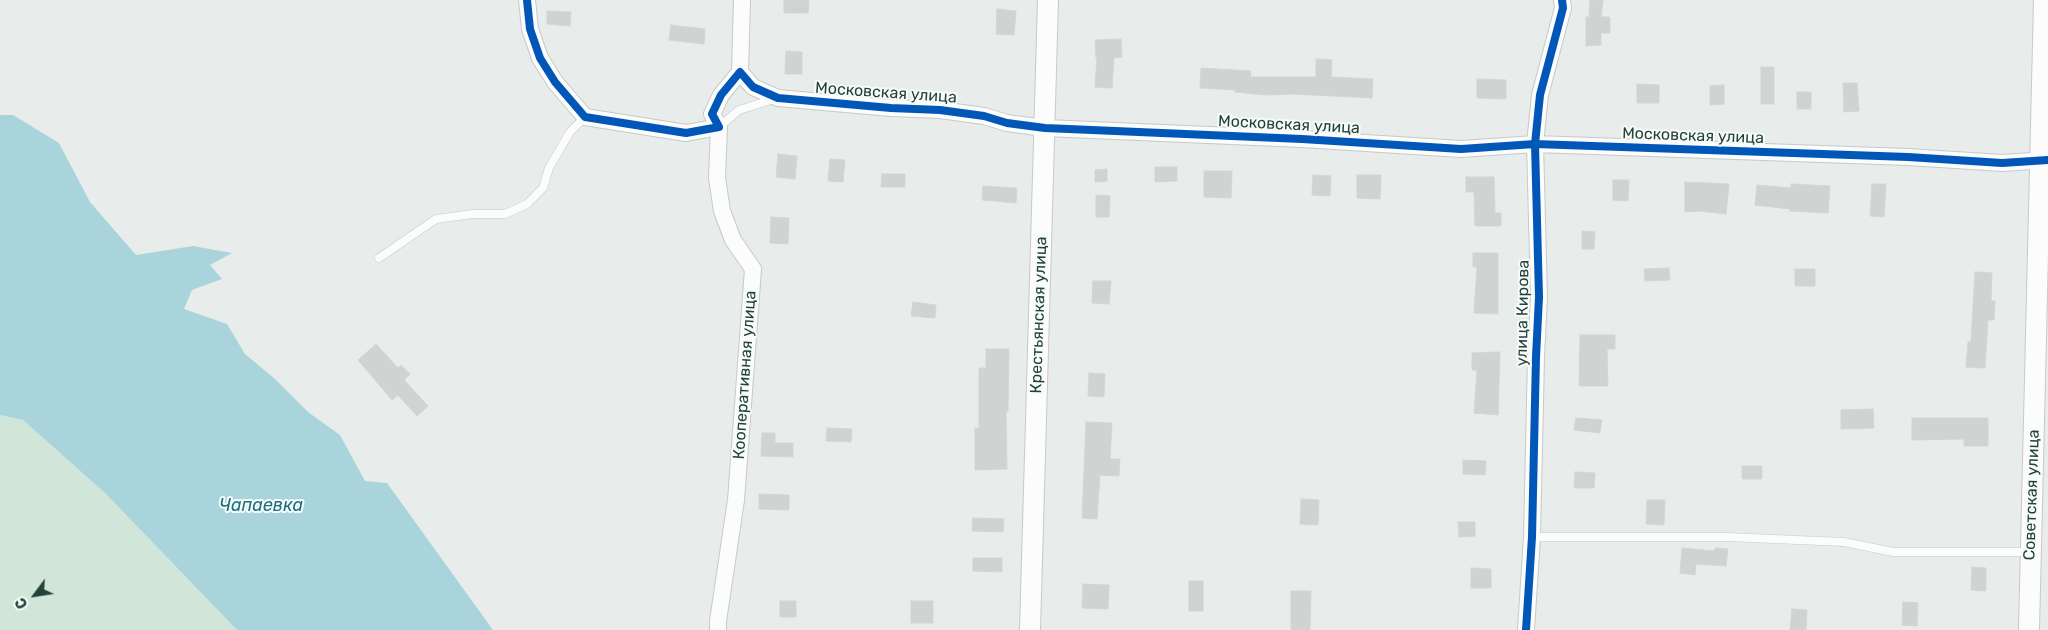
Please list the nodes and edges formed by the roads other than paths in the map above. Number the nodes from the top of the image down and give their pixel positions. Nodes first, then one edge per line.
1 (527, 0) edge
2 (742, 0) edge
3 (1048, 0) edge
4 (1562, 0) edge
5 (2044, 0) edge
6 (740, 72) junction
7 (778, 98) junction
8 (585, 117) junction
9 (719, 127) junction
10 (1044, 128) junction
11 (1535, 144) junction
12 (2044, 160) edge
13 (379, 258) dead end
14 (1532, 536) junction
15 (2030, 552) junction
16 (718, 630) edge
17 (1030, 630) edge
18 (1526, 630) edge
19 (2029, 630) edge

1 - 8 street
2 - 6 street
3 - 10 street, Крестьянская улица
4 - 11 street, улица Кирова
5 - 12 street, Советская улица
6 - 7 street, Московская улица
6 - 9 street
7 - 9 lane
7 - 10 street, Московская улица
8 - 9 street
8 - 13 lane
9 - 16 street, Кооперативная улица
10 - 11 street, Московская улица
10 - 17 street, Крестьянская улица
11 - 12 street, Московская улица
11 - 14 street, улица Кирова
12 - 15 street, Советская улица
14 - 15 lane
14 - 18 street, улица Кирова
15 - 19 street, Советская улица

